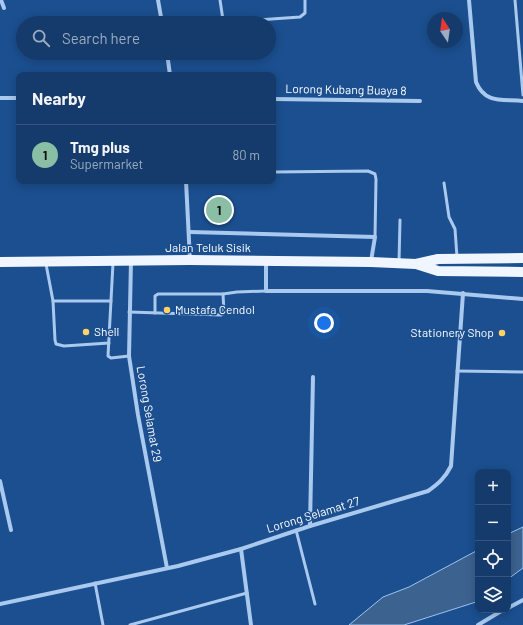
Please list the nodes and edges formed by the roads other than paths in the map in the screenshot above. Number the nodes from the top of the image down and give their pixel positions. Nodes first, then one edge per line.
1 (1, 0) edge
2 (158, 0) edge
3 (220, 0) edge
4 (305, 0) edge
5 (469, 0) edge
6 (515, 0) edge
7 (4, 8) dead end
8 (161, 16) edge
9 (221, 16) edge
10 (276, 19) edge
11 (167, 60) edge
12 (169, 72) edge
13 (523, 95) edge
14 (0, 98) edge
15 (16, 98) edge
16 (276, 99) edge
17 (420, 100) dead end
18 (523, 101) edge
19 (276, 172) edge
20 (444, 183) dead end
21 (186, 184) edge
22 (400, 220) dead end
23 (190, 232) junction
24 (375, 237) junction
25 (457, 258) junction
26 (523, 258) edge
27 (190, 260) junction
28 (46, 261) junction
29 (113, 261) junction
30 (131, 261) junction
31 (266, 261) junction
32 (0, 262) edge
33 (371, 262) junction
34 (399, 264) junction
35 (416, 264) junction
36 (523, 272) edge
37 (266, 291) junction
38 (463, 293) junction
39 (223, 294) junction
40 (523, 299) edge
41 (53, 301) junction
42 (111, 301) junction
43 (129, 312) junction
44 (155, 313) junction
45 (109, 343) junction
46 (129, 356) junction
47 (456, 371) junction
48 (523, 372) edge
49 (313, 378) dead end
50 (0, 481) edge
51 (310, 526) junction
52 (11, 530) dead end
53 (296, 530) junction
54 (241, 549) junction
55 (167, 568) junction
56 (95, 584) junction
57 (247, 593) junction
58 (523, 600) edge
59 (0, 604) edge
60 (314, 604) dead end
61 (511, 606) edge
62 (499, 613) edge
63 (103, 625) edge
64 (130, 625) edge
65 (251, 625) edge
66 (478, 625) edge

1 - 7 street
2 - 8 street
3 - 9 lane
4 - 10 lane
5 - 18 street
6 - 13 lane
11 - 12 street
14 - 15 street
16 - 17 street, Lorong Kubang Buaya 8
19 - 24 lane
20 - 25 lane
21 - 23 street
22 - 34 lane
23 - 24 street
23 - 27 street
24 - 33 street
25 - 26 main road, Jalan Teluk Sisik
25 - 35 main road, Jalan Teluk Sisik
27 - 30 main road, Jalan Teluk Sisik
27 - 31 main road, Jalan Teluk Sisik
28 - 29 main road, Jalan Teluk Sisik
28 - 32 main road, Jalan Teluk Sisik
28 - 41 lane
29 - 30 main road, Jalan Teluk Sisik
29 - 42 lane
30 - 43 street, Lorong Selamat 29
31 - 33 main road, Jalan Teluk Sisik
31 - 37 street
33 - 34 main road, Jalan Teluk Sisik
34 - 35 main road, Jalan Teluk Sisik
35 - 36 main road, Jalan Teluk Sisik
37 - 38 street
37 - 39 lane
38 - 40 street
38 - 47 street, Lorong Selamat 27
39 - 44 lane
39 - 44 lane
41 - 42 lane
41 - 45 lane
42 - 45 lane
43 - 44 lane
43 - 46 street, Lorong Selamat 29
45 - 46 lane
46 - 55 street, Lorong Selamat 29
47 - 48 lane
47 - 51 street, Lorong Selamat 27
49 - 51 street
50 - 52 street
51 - 53 street, Lorong Selamat 27
53 - 54 street, Lorong Selamat 27
53 - 60 lane
54 - 55 street, Lorong Selamat 27
54 - 57 street
55 - 56 street, Lorong Selamat 27
56 - 59 street, Lorong Selamat 27
56 - 63 lane
57 - 64 lane
57 - 65 street
58 - 61 street
62 - 66 street

